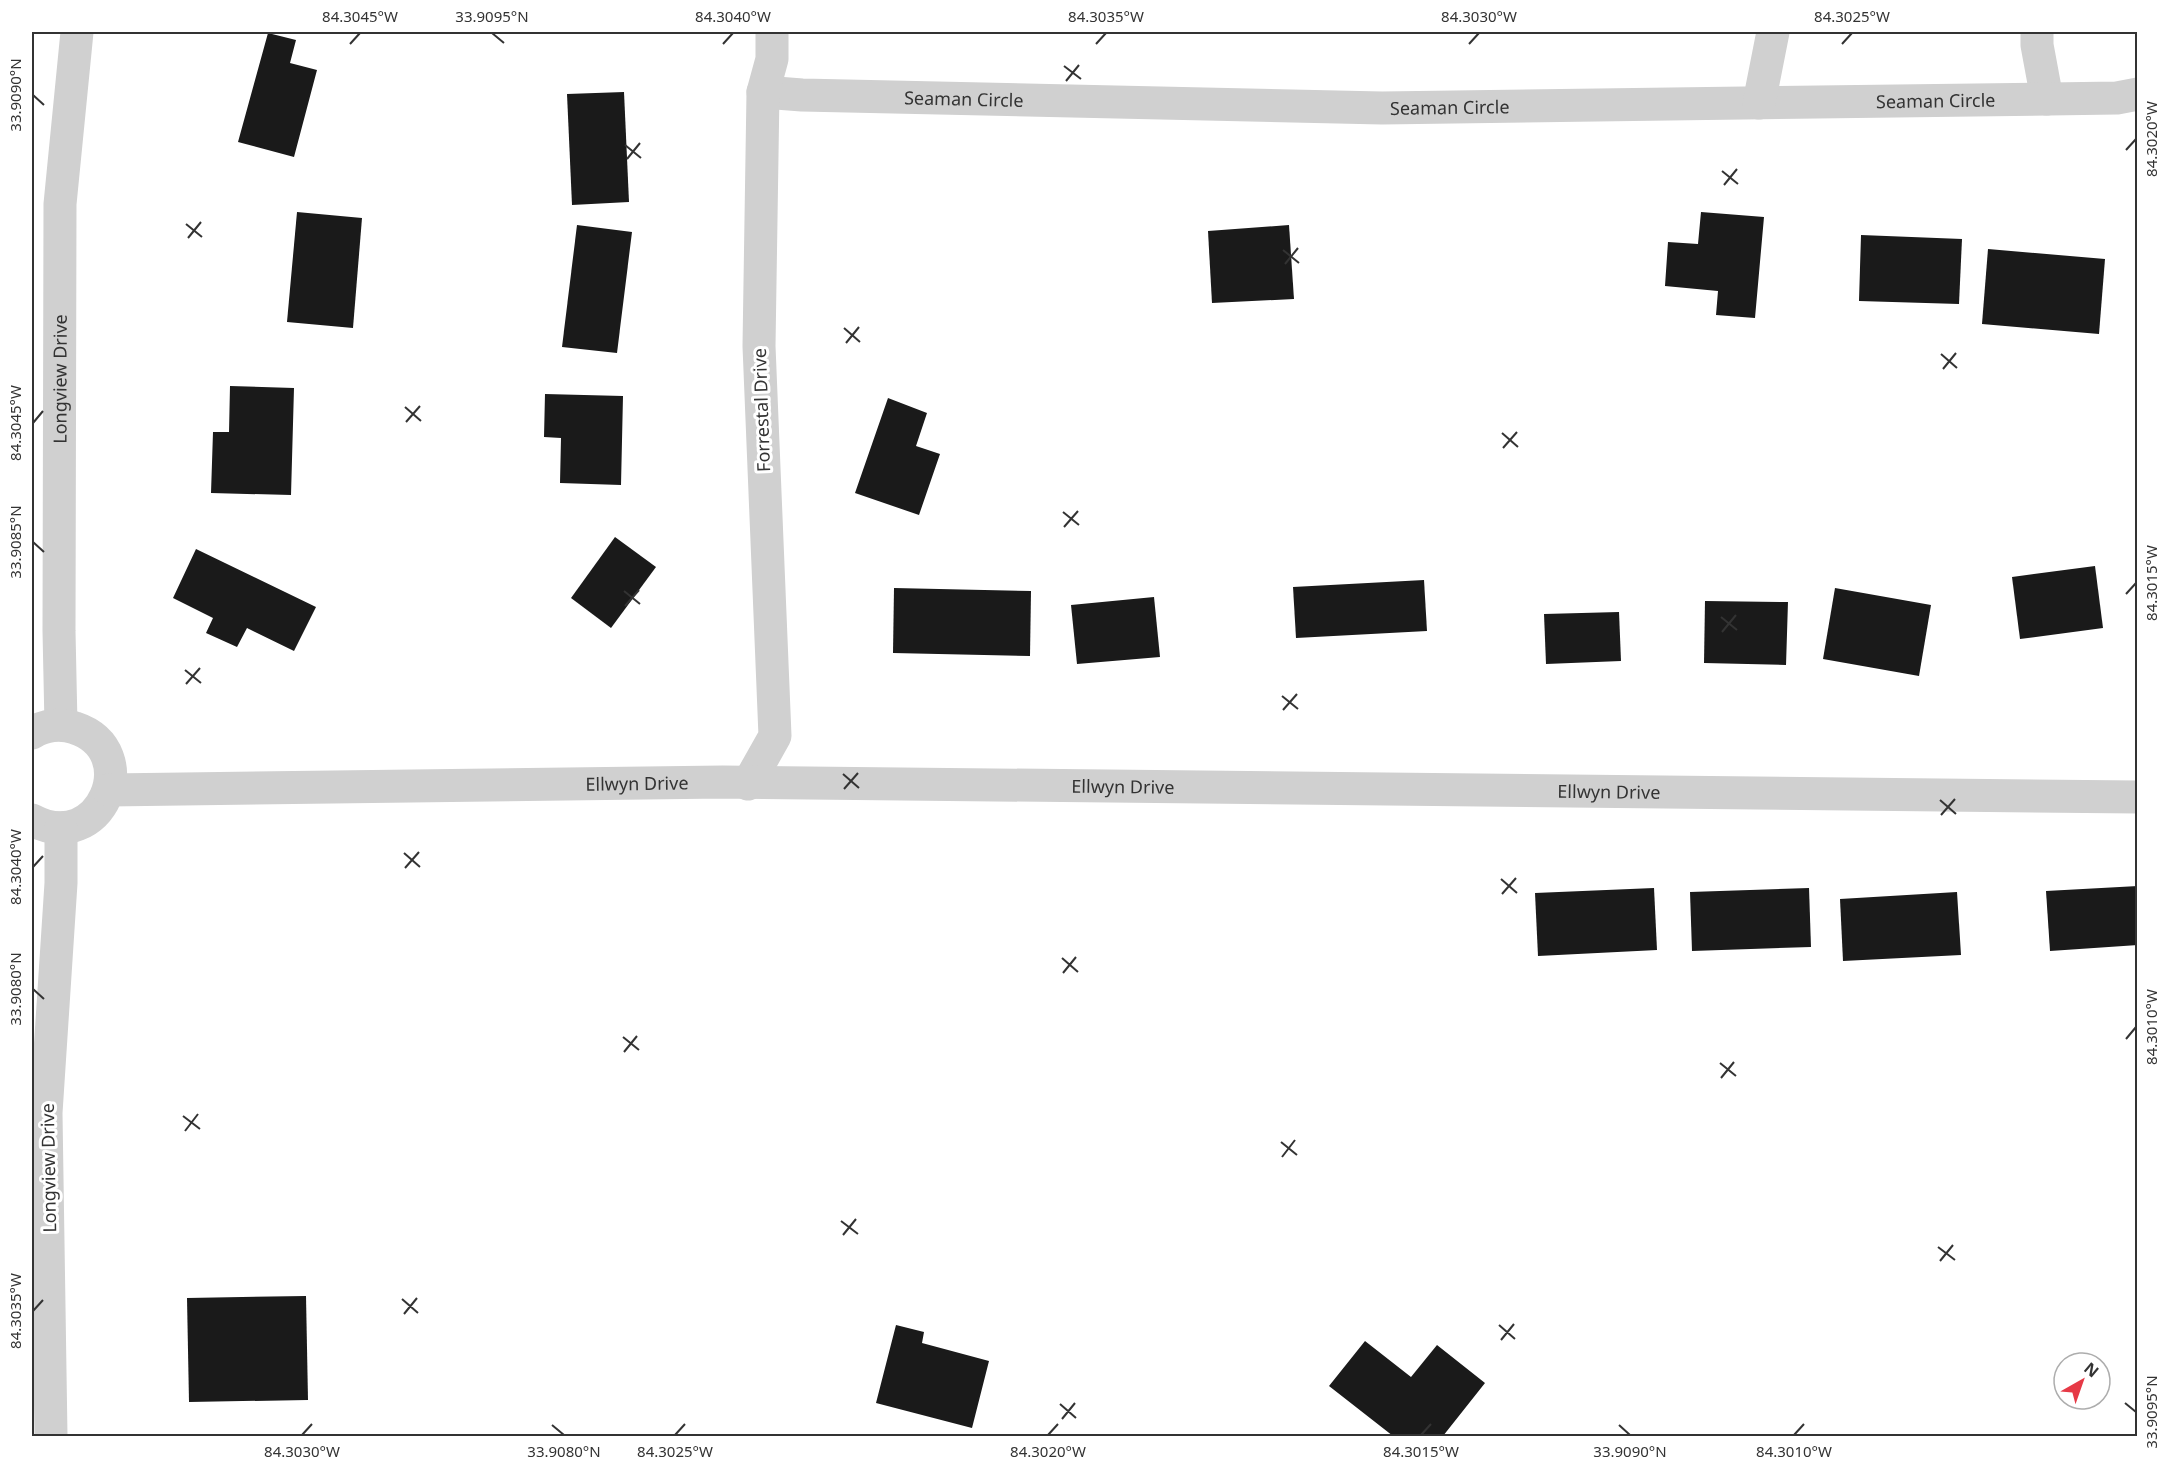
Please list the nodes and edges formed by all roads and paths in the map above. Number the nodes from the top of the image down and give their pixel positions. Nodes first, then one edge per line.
1 (77, 32) edge
2 (772, 32) edge
3 (1773, 32) edge
4 (2037, 32) edge
5 (763, 92) junction
6 (2138, 94) edge
7 (2047, 99) junction
8 (1759, 103) junction
9 (46, 729) edge
10 (748, 784) junction
11 (109, 790) junction
12 (2138, 797) edge
13 (46, 824) edge
14 (51, 1437) edge

1 - 9 street, Longview Drive
2 - 5 street, Forrestal Drive
3 - 8 street
4 - 7 street
5 - 8 street, Seaman Circle
5 - 10 street, Forrestal Drive
6 - 7 street, Seaman Circle
7 - 8 street, Seaman Circle
9 - 11 street
10 - 11 street, Ellwyn Drive
10 - 12 street, Ellwyn Drive
11 - 13 street
13 - 14 street, Longview Drive

